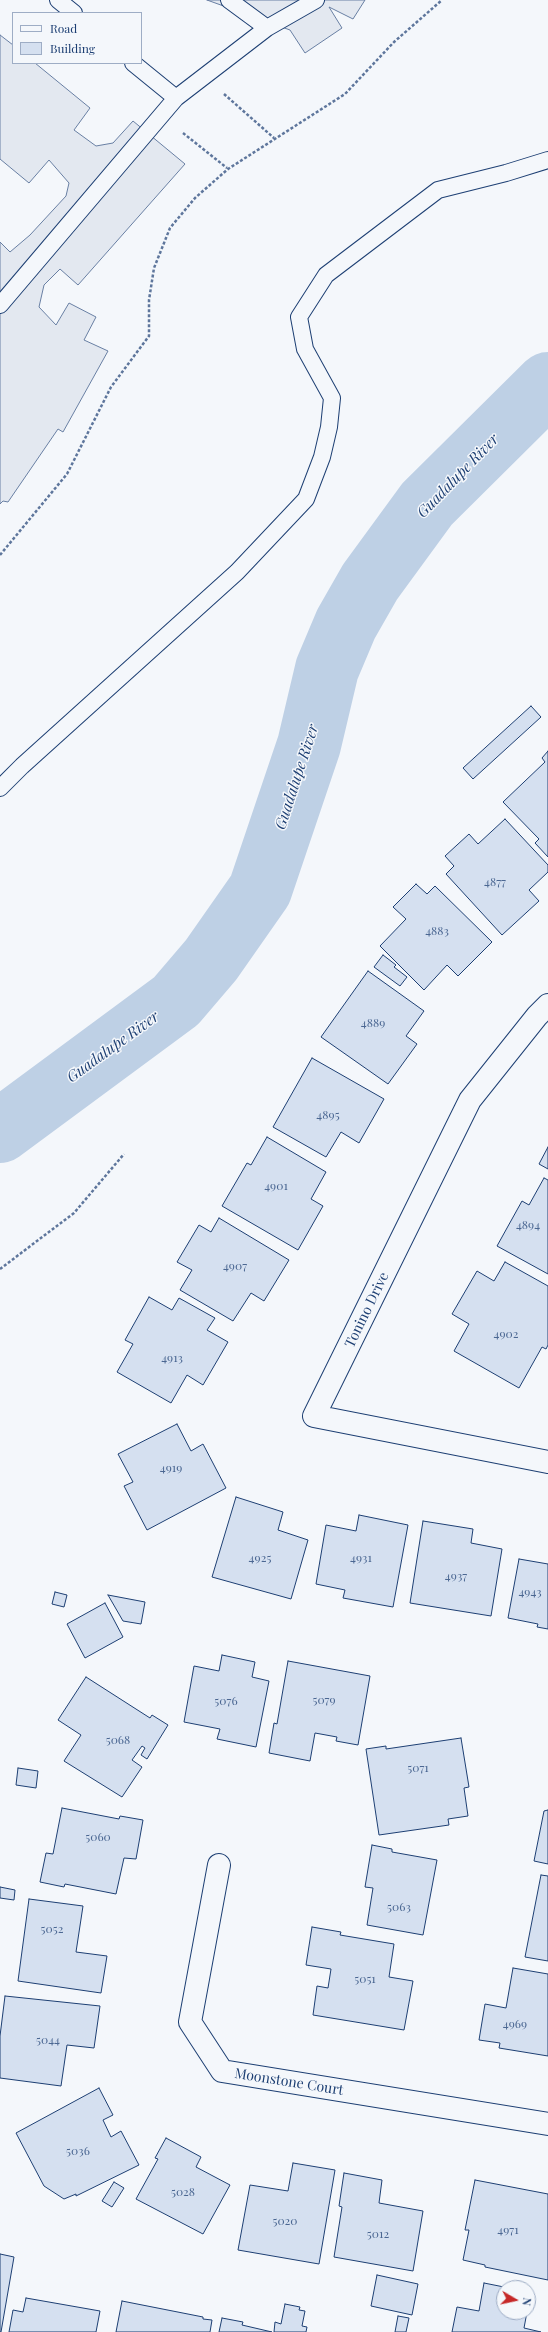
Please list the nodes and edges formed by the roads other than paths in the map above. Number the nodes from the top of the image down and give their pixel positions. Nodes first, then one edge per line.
1 (58, 0) edge
2 (229, 0) edge
3 (316, 0) edge
4 (73, 12) edge
5 (267, 28) junction
6 (134, 64) edge
7 (176, 98) junction
8 (548, 160) edge
9 (0, 305) edge
10 (0, 788) edge
11 (548, 1005) edge
12 (548, 1462) edge
13 (218, 1865) dead end
14 (548, 2124) edge

1 - 4 lane
2 - 5 lane
3 - 5 lane
5 - 7 lane
6 - 7 lane
7 - 9 lane
8 - 10 lane
11 - 12 street, Tonino Drive
13 - 14 street, Moonstone Court

